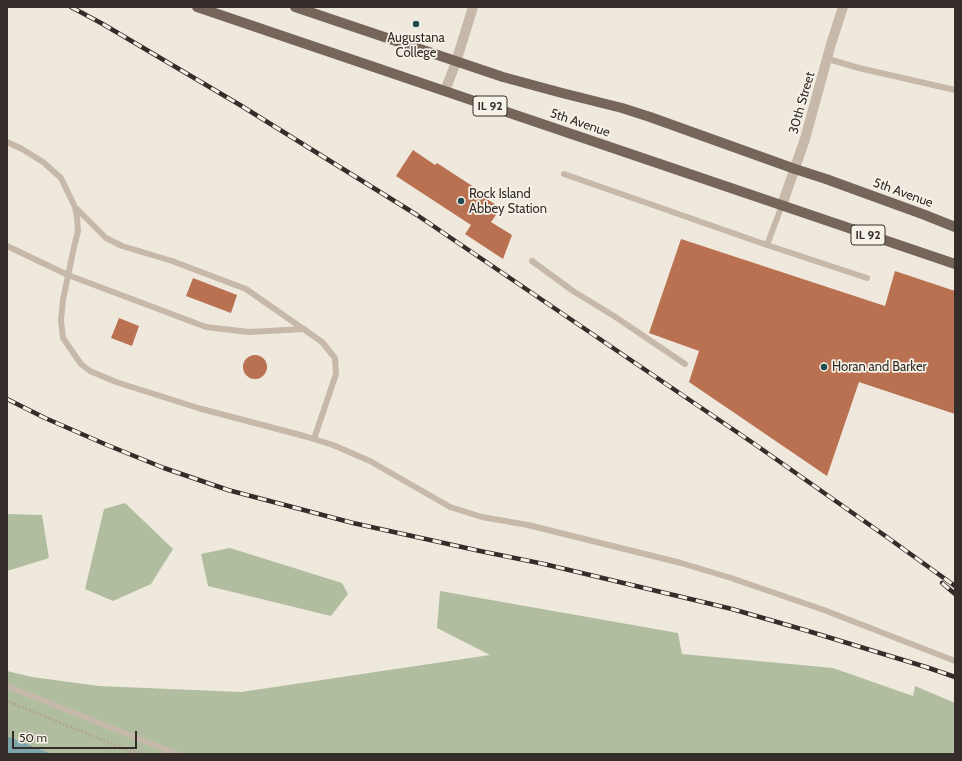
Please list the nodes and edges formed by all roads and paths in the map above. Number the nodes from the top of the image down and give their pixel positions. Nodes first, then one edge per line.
1 (198, 7) edge
2 (295, 7) edge
3 (473, 7) edge
4 (843, 7) edge
5 (828, 59) junction
6 (456, 62) junction
7 (955, 90) edge
8 (446, 91) junction
9 (7, 142) edge
10 (795, 169) junction
11 (564, 174) dead end
12 (782, 205) junction
13 (75, 207) junction
14 (955, 227) edge
15 (767, 245) junction
16 (7, 246) edge
17 (532, 261) dead end
18 (955, 264) edge
19 (68, 275) junction
20 (867, 278) dead end
21 (304, 330) junction
22 (685, 364) dead end
23 (314, 439) junction
24 (955, 661) edge
25 (7, 686) edge
26 (7, 701) edge
27 (140, 754) edge
28 (177, 754) edge

1 - 8 main road, 5th Avenue / IL 92
2 - 6 main road, 5th Avenue / IL 92
3 - 6 street
4 - 5 street, 30th Street
5 - 7 lane
5 - 10 street, 30th Street
6 - 8 street
6 - 10 main road, 5th Avenue / IL 92
8 - 12 main road, 5th Avenue / IL 92
9 - 13 lane
10 - 12 street, 30th Street
10 - 14 main road, 5th Avenue / IL 92
11 - 15 lane
12 - 15 lane
12 - 18 main road, 5th Avenue / IL 92
13 - 19 lane
13 - 21 lane
15 - 20 lane
16 - 19 lane
17 - 22 lane
19 - 21 lane
19 - 23 lane
21 - 23 lane
23 - 24 lane
25 - 28 lane
26 - 27 path

